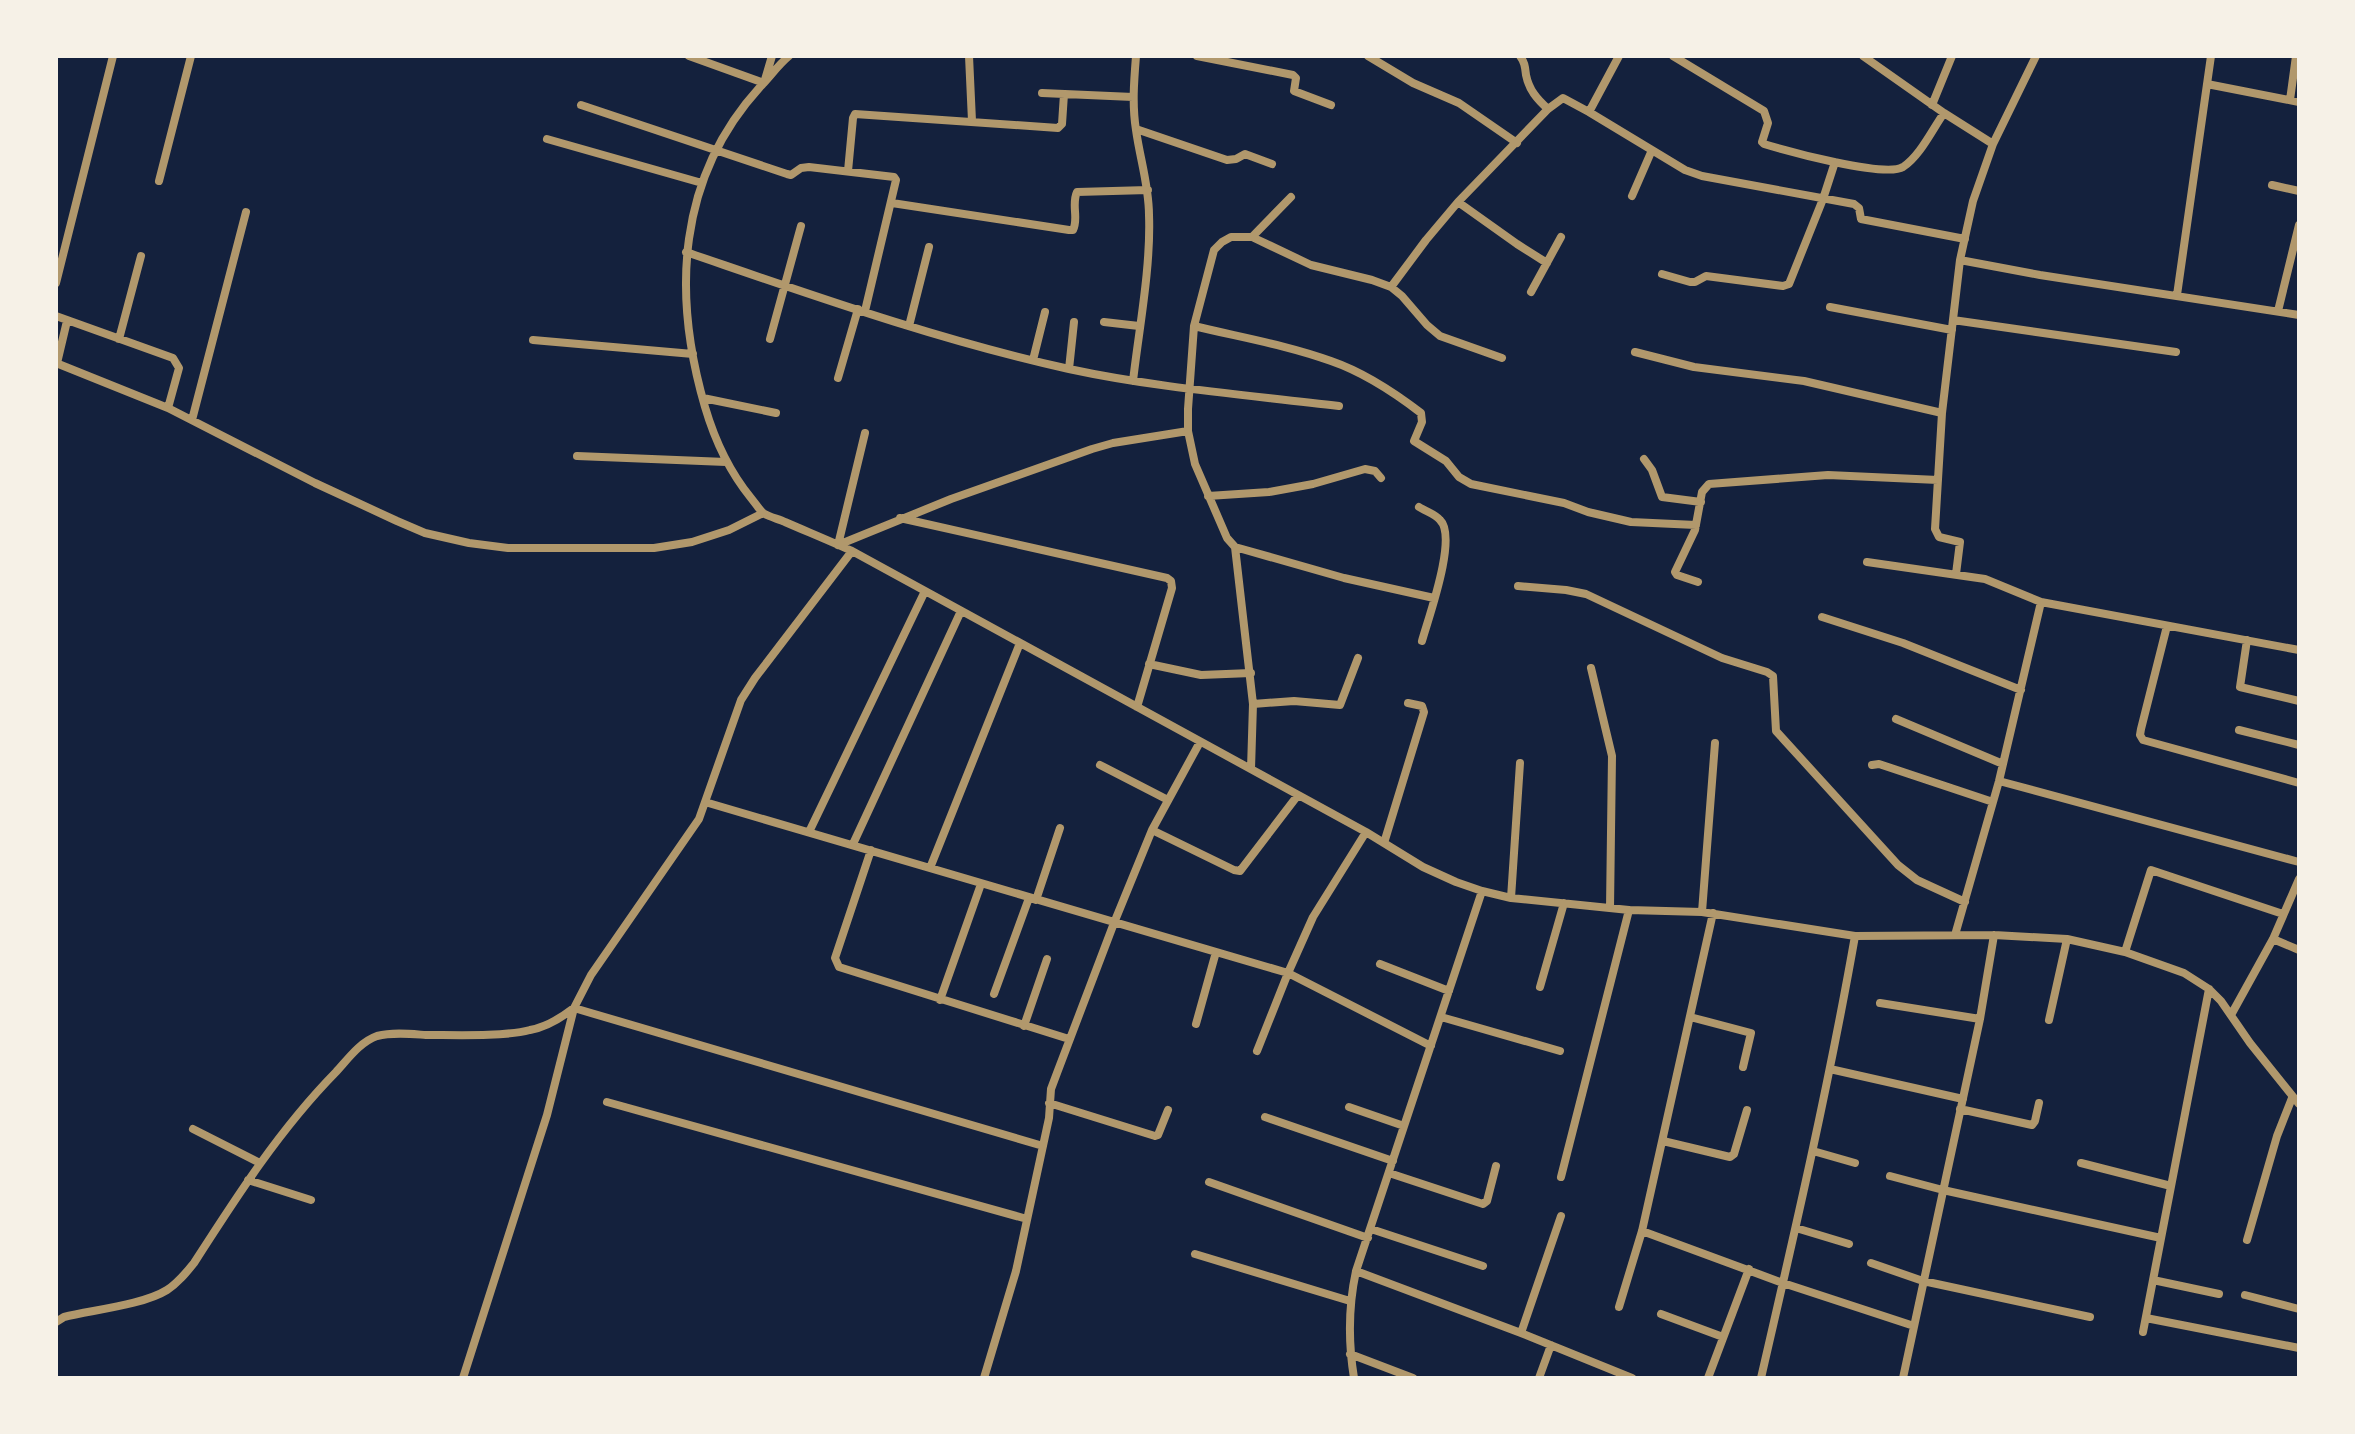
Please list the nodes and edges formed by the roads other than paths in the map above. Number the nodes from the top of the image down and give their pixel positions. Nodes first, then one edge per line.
1 (113, 56) edge
2 (191, 56) edge
3 (689, 56) edge
4 (772, 56) edge
5 (789, 56) edge
6 (969, 56) edge
7 (1136, 56) edge
8 (1197, 56) edge
9 (1368, 56) edge
10 (1520, 56) edge
11 (1619, 56) edge
12 (1673, 56) edge
13 (1863, 56) edge
14 (1952, 56) edge
15 (2036, 56) edge
16 (2211, 56) edge
17 (2296, 56) edge
18 (764, 83) junction
19 (2207, 84) junction
20 (1042, 93) dead end
21 (1064, 94) junction
22 (1133, 97) junction
23 (2295, 101) edge
24 (581, 105) dead end
25 (1331, 105) dead end
26 (1932, 105) junction
27 (1548, 109) junction
28 (1589, 112) junction
29 (1944, 113) junction
30 (972, 121) junction
31 (1136, 129) junction
32 (547, 139) dead end
33 (1517, 143) junction
34 (1993, 144) junction
35 (716, 149) junction
36 (1652, 150) junction
37 (1835, 162) junction
38 (1272, 164) dead end
39 (848, 171) junction
40 (159, 181) dead end
41 (702, 183) junction
42 (2272, 185) dead end
43 (1148, 190) junction
44 (2299, 191) edge
45 (1632, 196) dead end
46 (1291, 197) dead end
47 (1823, 199) junction
48 (1458, 202) junction
49 (892, 203) junction
50 (246, 212) dead end
51 (2299, 225) edge
52 (801, 226) dead end
53 (1252, 237) junction
54 (1561, 237) dead end
55 (1965, 239) junction
56 (929, 247) dead end
57 (686, 252) junction
58 (141, 256) dead end
59 (1960, 260) junction
60 (1547, 263) junction
61 (1662, 274) dead end
62 (56, 283) edge
63 (785, 286) junction
64 (1391, 287) junction
65 (1531, 292) dead end
66 (2177, 295) junction
67 (1830, 307) dead end
68 (862, 310) junction
69 (2278, 311) junction
70 (1045, 312) dead end
71 (2299, 315) edge
72 (56, 316) edge
73 (67, 321) junction
74 (1074, 322) dead end
75 (1104, 322) dead end
76 (1952, 325) junction
77 (909, 326) junction
78 (1139, 326) junction
79 (1194, 326) junction
80 (119, 339) junction
81 (770, 339) dead end
82 (533, 340) dead end
83 (1635, 352) dead end
84 (2176, 352) dead end
85 (693, 354) junction
86 (1502, 358) dead end
87 (1033, 360) junction
88 (56, 363) edge
89 (1069, 369) junction
90 (838, 378) dead end
91 (1133, 381) junction
92 (1188, 387) junction
93 (703, 398) junction
94 (1339, 406) dead end
95 (168, 408) junction
96 (776, 413) dead end
97 (1942, 413) junction
98 (192, 420) junction
99 (1188, 431) junction
100 (865, 433) dead end
101 (577, 456) dead end
102 (1644, 459) dead end
103 (726, 462) junction
104 (1381, 478) dead end
105 (1938, 480) junction
106 (1208, 496) junction
107 (1701, 502) junction
108 (1419, 507) dead end
109 (763, 513) junction
110 (900, 518) junction
111 (1696, 525) junction
112 (838, 545) junction
113 (1235, 547) junction
114 (852, 551) junction
115 (1867, 562) dead end
116 (1956, 574) junction
117 (1698, 582) dead end
118 (1518, 586) dead end
119 (925, 591) junction
120 (1434, 598) junction
121 (2041, 602) junction
122 (961, 611) junction
123 (1822, 617) dead end
124 (2167, 626) junction
125 (2247, 640) junction
126 (1422, 641) dead end
127 (1020, 643) junction
128 (2299, 650) edge
129 (1358, 658) dead end
130 (1149, 664) junction
131 (1591, 668) dead end
132 (1251, 673) junction
133 (2021, 690) junction
134 (2299, 701) edge
135 (1408, 703) dead end
136 (1253, 704) junction
137 (1137, 707) junction
138 (1896, 719) dead end
139 (2239, 730) dead end
140 (1200, 742) junction
141 (1715, 743) dead end
142 (2299, 745) edge
143 (1520, 763) dead end
144 (2003, 764) junction
145 (1100, 765) dead end
146 (1872, 765) dead end
147 (1251, 769) junction
148 (1999, 781) junction
149 (2299, 783) edge
150 (1298, 795) junction
151 (1168, 800) junction
152 (705, 802) junction
153 (1993, 802) junction
154 (1060, 828) dead end
155 (1152, 830) junction
156 (809, 832) junction
157 (1366, 832) junction
158 (1384, 843) junction
159 (853, 844) junction
160 (871, 850) junction
161 (2299, 862) edge
162 (930, 868) junction
163 (2299, 882) edge
164 (981, 884) junction
165 (1482, 891) junction
166 (1511, 898) junction
167 (1032, 899) junction
168 (1965, 902) junction
169 (1564, 903) junction
170 (1610, 908) junction
171 (1629, 910) junction
172 (1702, 912) junction
173 (1713, 913) junction
174 (2283, 914) junction
175 (1114, 923) junction
176 (1955, 935) junction
177 (1994, 935) junction
178 (1855, 936) junction
179 (2067, 939) junction
180 (2273, 939) junction
181 (2299, 950) edge
182 (1216, 952) junction
183 (2125, 952) junction
184 (1047, 959) dead end
185 (1380, 964) dead end
186 (1288, 973) junction
187 (1540, 987) dead end
188 (2209, 989) junction
189 (1449, 991) junction
190 (994, 994) dead end
191 (940, 1000) junction
192 (1880, 1003) dead end
193 (574, 1008) junction
194 (2231, 1015) junction
195 (1441, 1017) junction
196 (1690, 1017) junction
197 (1980, 1019) junction
198 (2049, 1020) dead end
199 (1196, 1024) dead end
200 (1024, 1026) junction
201 (1069, 1039) junction
202 (1431, 1046) junction
203 (1257, 1051) dead end
204 (1560, 1051) dead end
205 (1743, 1067) dead end
206 (1830, 1069) junction
207 (1963, 1099) junction
208 (2295, 1101) edge
209 (607, 1102) dead end
210 (1049, 1103) junction
211 (2039, 1103) dead end
212 (1349, 1107) dead end
213 (1960, 1109) junction
214 (1168, 1110) dead end
215 (1747, 1110) dead end
216 (1265, 1117) dead end
217 (1404, 1126) junction
218 (193, 1129) dead end
219 (1663, 1141) junction
220 (1043, 1146) junction
221 (1813, 1151) junction
222 (1393, 1161) junction
223 (260, 1163) junction
224 (1855, 1163) dead end
225 (2081, 1163) dead end
226 (1496, 1166) dead end
227 (1389, 1173) junction
228 (1890, 1176) dead end
229 (1561, 1177) dead end
230 (248, 1180) junction
231 (1209, 1182) dead end
232 (2171, 1186) junction
233 (1943, 1190) junction
234 (311, 1200) dead end
235 (1561, 1216) dead end
236 (1027, 1219) junction
237 (1796, 1228) junction
238 (1642, 1231) junction
239 (1369, 1233) junction
240 (2161, 1238) junction
241 (2247, 1240) dead end
242 (1849, 1244) dead end
243 (1195, 1254) dead end
244 (1871, 1263) dead end
245 (1483, 1266) dead end
246 (1749, 1269) junction
247 (1356, 1271) junction
248 (2153, 1280) junction
249 (1923, 1281) junction
250 (1783, 1283) junction
251 (2219, 1294) dead end
252 (2245, 1295) dead end
253 (1350, 1301) junction
254 (1619, 1307) dead end
255 (2299, 1309) edge
256 (1661, 1314) dead end
257 (2090, 1317) dead end
258 (2146, 1318) junction
259 (56, 1322) edge
260 (1914, 1326) junction
261 (2143, 1332) dead end
262 (1521, 1333) junction
263 (1723, 1337) junction
264 (1551, 1345) junction
265 (2299, 1348) edge
266 (1350, 1354) junction
267 (1617, 1375) edge
268 (463, 1378) edge
269 (984, 1378) edge
270 (1354, 1378) edge
271 (1413, 1378) edge
272 (1539, 1378) edge
273 (1632, 1378) edge
274 (1708, 1378) edge
275 (1761, 1378) edge
276 (1903, 1378) edge

1 - 62 street
2 - 40 street
3 - 18 street
4 - 18 street
5 - 18 street
6 - 30 street
7 - 22 street
8 - 25 street
9 - 33 street
10 - 27 street
11 - 28 street
12 - 37 street
13 - 26 street
14 - 26 street
15 - 34 street
16 - 19 street
17 - 23 street
18 - 35 street
19 - 23 street
19 - 66 street
20 - 21 street
21 - 22 street
21 - 30 street
22 - 31 street
24 - 35 street
26 - 29 street
27 - 28 street
27 - 33 street
28 - 36 street
29 - 34 street
29 - 37 street
30 - 39 street
31 - 38 street
31 - 43 street
32 - 41 street
33 - 48 street
34 - 55 street
35 - 39 street
35 - 41 street
36 - 45 street
36 - 47 street
37 - 47 street
39 - 49 street
41 - 57 street
42 - 44 street
43 - 49 street
43 - 78 street
46 - 53 street
47 - 55 street
47 - 61 street
48 - 60 street
48 - 64 street
49 - 68 street
50 - 98 street
51 - 69 street
52 - 63 street
53 - 64 street
53 - 79 street
54 - 60 street
55 - 59 street
56 - 77 street
57 - 63 street
57 - 85 street
58 - 80 street
59 - 66 street
59 - 76 street
60 - 65 street
63 - 68 street
63 - 81 street
64 - 86 street
66 - 69 street
67 - 76 street
68 - 77 street
68 - 90 street
69 - 71 street
70 - 87 street
72 - 73 street
73 - 80 street
73 - 88 street
74 - 89 street
75 - 78 street
76 - 84 street
76 - 97 street
77 - 87 street
78 - 91 street
79 - 92 street
79 - 111 street
80 - 95 street
82 - 85 street
83 - 97 street
85 - 93 street
87 - 89 street
88 - 95 street
89 - 91 street
91 - 92 street
92 - 94 street
92 - 99 street
93 - 96 street
93 - 103 street
95 - 98 street
97 - 105 street
98 - 109 street
99 - 106 street
99 - 110 street
100 - 112 street
101 - 103 street
102 - 107 street
103 - 109 street
104 - 106 street
105 - 107 street
105 - 116 street
106 - 113 street
107 - 111 street
108 - 120 street
109 - 112 street
110 - 112 street
110 - 130 street
111 - 117 street
112 - 114 street
113 - 120 street
113 - 132 street
114 - 119 street
114 - 152 street
115 - 116 street
116 - 121 street
118 - 168 street
119 - 122 street
119 - 156 street
120 - 126 street
121 - 124 street
121 - 133 street
122 - 127 street
122 - 159 street
123 - 133 street
124 - 125 street
124 - 149 street
125 - 128 street
125 - 134 street
127 - 137 street
127 - 162 street
129 - 136 street
130 - 132 street
130 - 137 street
131 - 170 street
132 - 136 street
133 - 144 street
135 - 158 street
136 - 147 street
137 - 140 street
138 - 144 street
139 - 142 street
140 - 147 street
140 - 151 street
141 - 172 street
143 - 166 street
144 - 148 street
145 - 151 street
146 - 153 street
147 - 150 street
148 - 153 street
148 - 161 street
150 - 155 street
150 - 157 street
151 - 155 street
152 - 156 street
152 - 193 street
153 - 168 street
154 - 167 street
155 - 175 street
156 - 159 street
157 - 158 street
157 - 186 street
158 - 165 street
159 - 160 street
160 - 162 street
160 - 191 street
162 - 164 street
163 - 174 street
164 - 167 street
164 - 191 street
165 - 166 street
165 - 189 street
166 - 169 street
167 - 175 street
167 - 190 street
168 - 176 street
169 - 170 street
169 - 187 street
170 - 171 street
171 - 172 street
171 - 229 street
172 - 173 street
173 - 178 street
173 - 196 street
174 - 180 street
174 - 183 street
175 - 182 street
175 - 201 street
176 - 177 street
176 - 178 street
177 - 179 street
177 - 197 street
178 - 206 street
179 - 183 street
179 - 198 street
180 - 181 street
180 - 194 street
182 - 186 street
182 - 199 street
183 - 188 street
184 - 200 street
185 - 189 street
186 - 202 street
186 - 203 street
188 - 194 street
188 - 232 street
189 - 195 street
191 - 200 street
192 - 197 street
193 - 220 street
193 - 223 street
193 - 268 street
194 - 208 street
195 - 202 street
195 - 204 street
196 - 205 street
196 - 219 street
197 - 207 street
200 - 201 street
201 - 210 street
202 - 217 street
206 - 207 street
206 - 221 street
207 - 213 street
208 - 241 street
209 - 236 street
210 - 214 street
210 - 220 street
211 - 213 street
212 - 217 street
213 - 233 street
215 - 219 street
216 - 222 street
217 - 222 street
218 - 223 street
219 - 238 street
220 - 236 street
221 - 224 street
221 - 237 street
222 - 227 street
223 - 230 street
225 - 232 street
226 - 227 street
227 - 239 street
228 - 233 street
230 - 234 street
230 - 259 street
231 - 239 street
232 - 240 street
233 - 240 street
233 - 249 street
235 - 262 street
236 - 269 street
237 - 242 street
237 - 250 street
238 - 246 street
238 - 254 street
239 - 245 street
239 - 247 street
240 - 248 street
243 - 253 street
244 - 249 street
246 - 250 street
246 - 263 street
247 - 253 street
247 - 262 street
248 - 251 street
248 - 258 street
249 - 257 street
249 - 260 street
250 - 260 street
250 - 275 street
252 - 255 street
253 - 266 street
256 - 263 street
258 - 261 street
258 - 265 street
260 - 276 street
262 - 264 street
263 - 274 street
264 - 267 street
264 - 272 street
266 - 270 street
266 - 271 street
267 - 273 street

